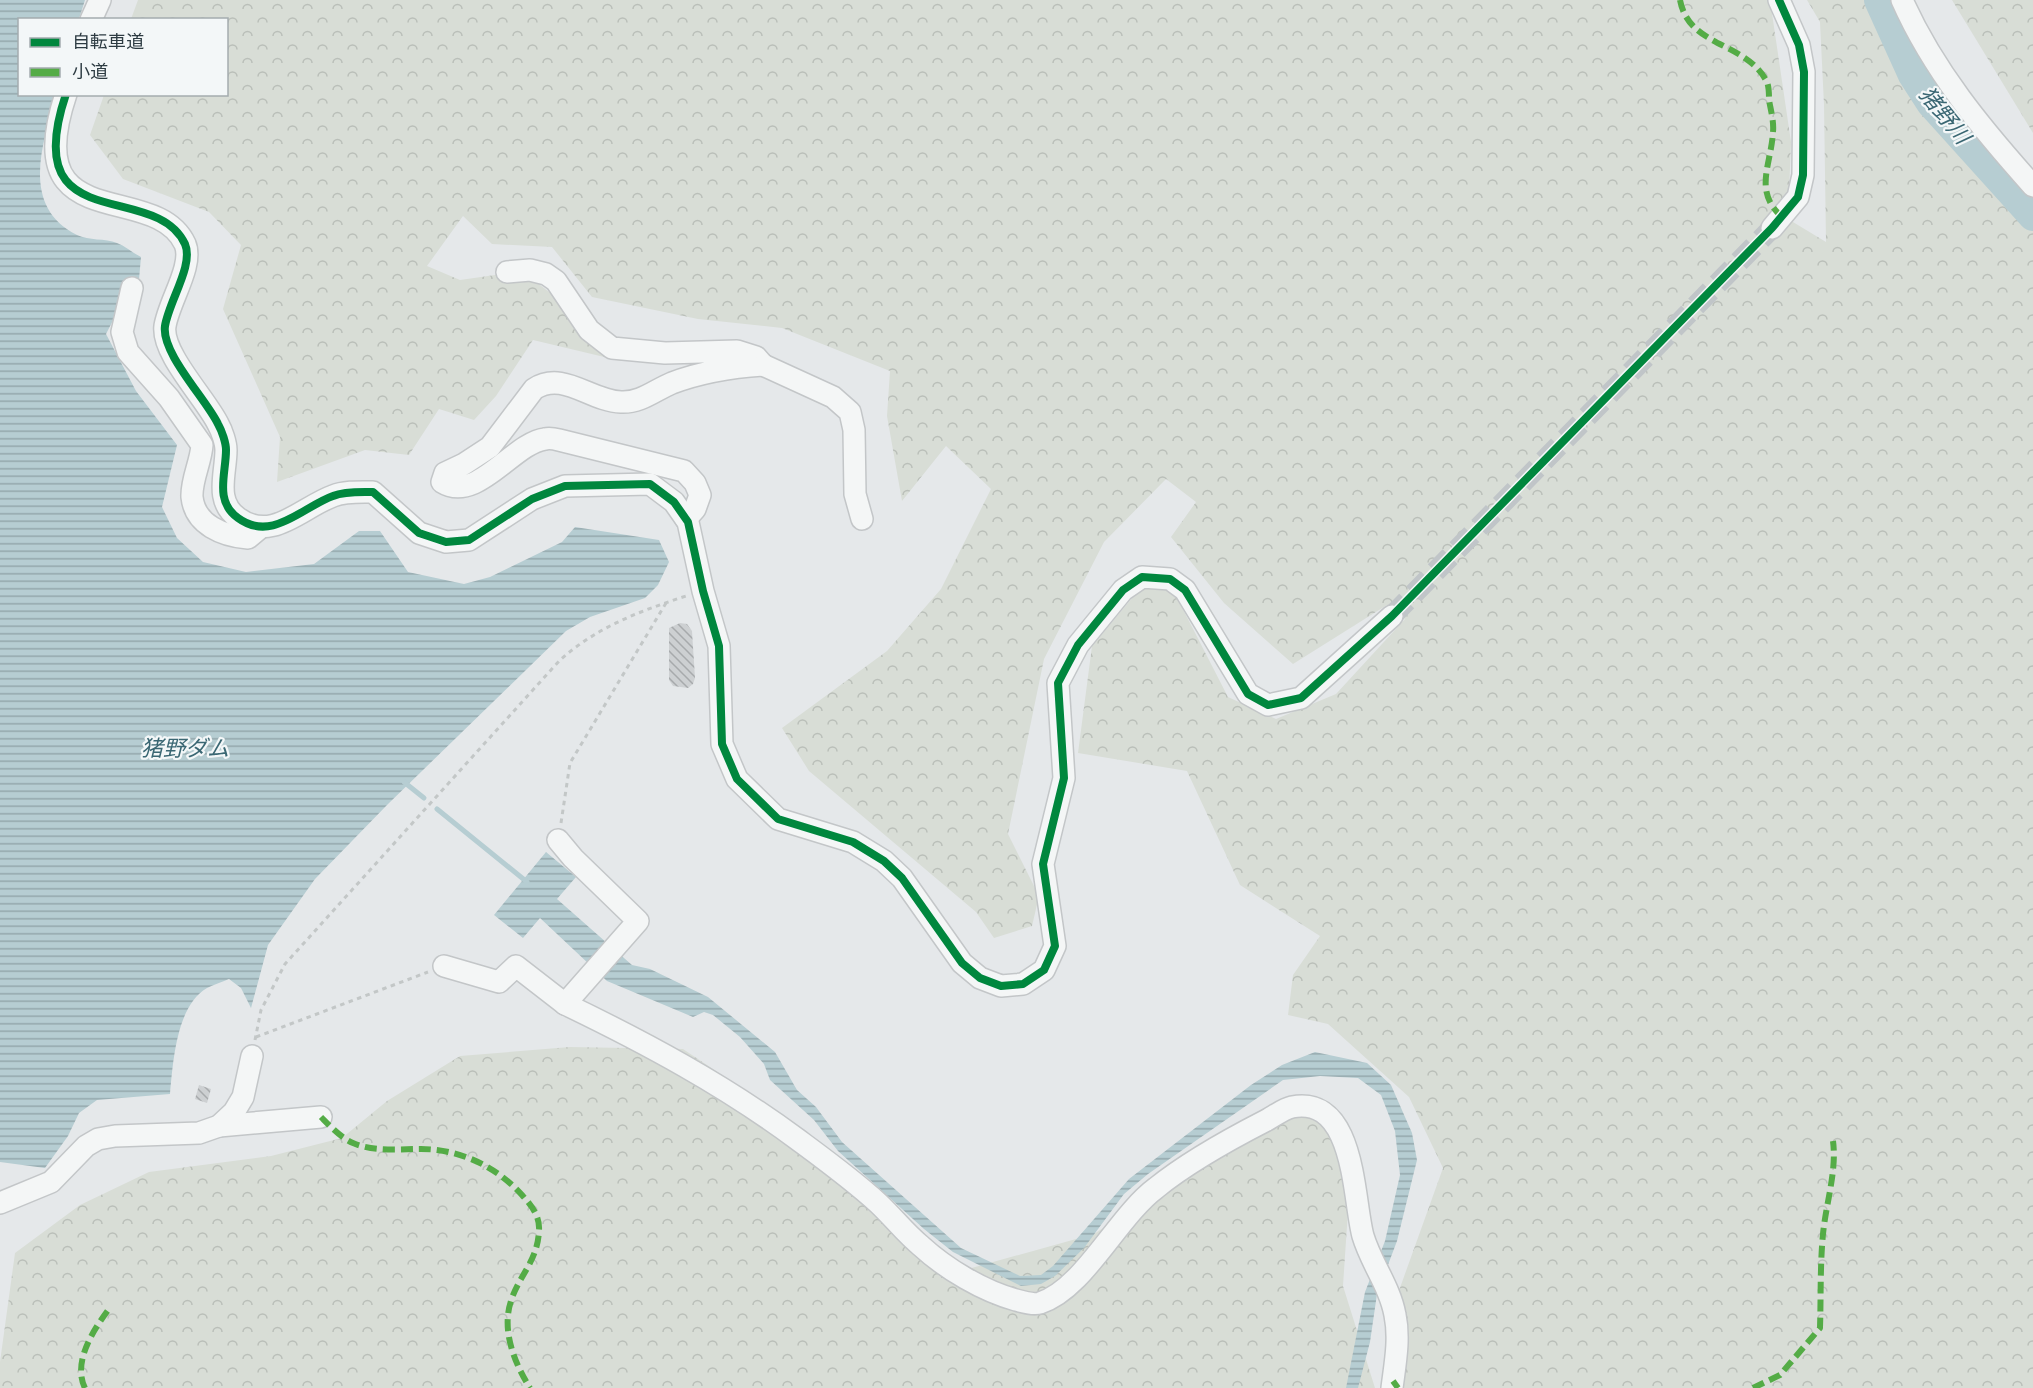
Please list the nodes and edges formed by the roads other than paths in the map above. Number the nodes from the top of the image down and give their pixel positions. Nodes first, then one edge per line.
1 (100, 0) edge
2 (1779, 0) edge
3 (1902, 0) edge
4 (93, 18) edge
5 (65, 96) edge
6 (2033, 186) edge
7 (1772, 228) tunnel mouth
8 (507, 272) dead end
9 (132, 288) dead end
10 (763, 365) junction
11 (686, 519) junction
12 (862, 519) dead end
13 (260, 528) junction
14 (1392, 616) tunnel mouth
15 (558, 840) road end
16 (444, 966) road end
17 (565, 1004) junction
18 (254, 1047) road end
19 (321, 1117) dead end
20 (219, 1126) junction
21 (0, 1203) edge
22 (1392, 1388) edge

1 - 4 street
2 - 7 street
3 - 6 street
5 - 13 street
8 - 10 street
9 - 13 street
10 - 11 street
10 - 12 street
11 - 13 street
11 - 14 street
15 - 17 street
16 - 17 street
17 - 22 street
18 - 20 street
19 - 20 street
20 - 21 street

